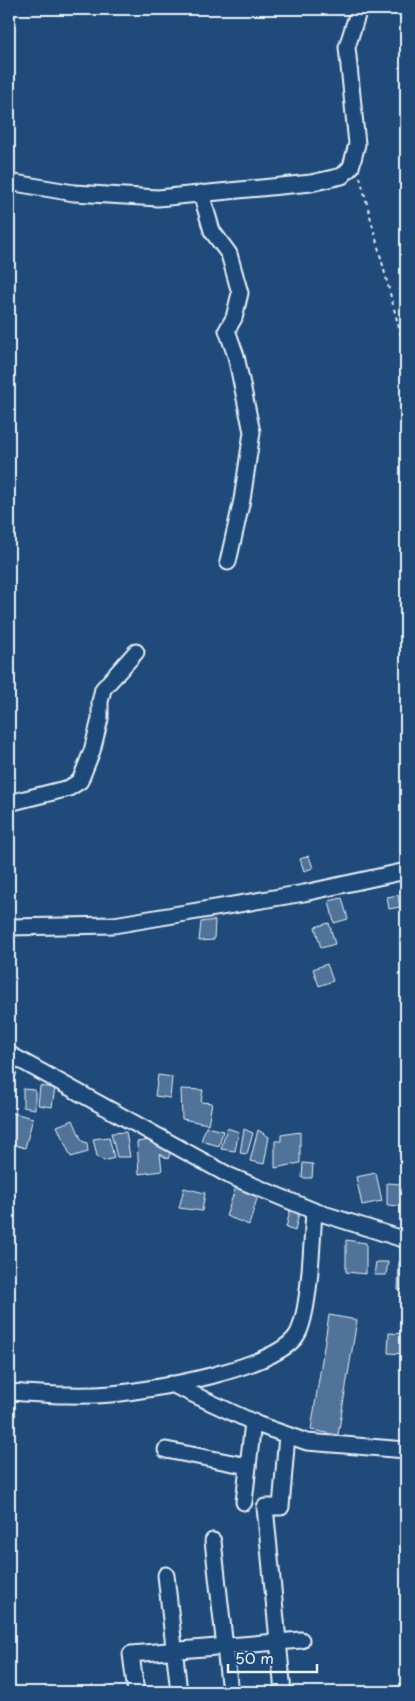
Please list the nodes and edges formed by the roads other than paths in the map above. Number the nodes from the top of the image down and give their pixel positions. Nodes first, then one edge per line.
1 (359, 9) edge
2 (9, 182) edge
3 (201, 193) junction
4 (228, 562) dead end
5 (136, 652) dead end
6 (9, 803) edge
7 (406, 872) edge
8 (9, 927) edge
9 (9, 1054) edge
10 (314, 1211) junction
11 (406, 1240) edge
12 (171, 1384) junction
13 (9, 1392) edge
14 (253, 1422) junction
15 (287, 1435) junction
16 (166, 1450) dead end
17 (406, 1450) edge
18 (248, 1466) junction
19 (244, 1502) dead end
20 (213, 1541) dead end
21 (166, 1575) dead end
22 (301, 1640) dead end
23 (278, 1641) junction
24 (225, 1646) junction
25 (174, 1650) junction
26 (136, 1692) edge
27 (179, 1692) edge
28 (230, 1692) edge
29 (283, 1692) edge

1 - 3 street
2 - 3 street
3 - 4 street
5 - 6 street
7 - 8 street
9 - 10 street
10 - 11 street
10 - 12 street
12 - 13 street
12 - 14 street
14 - 15 street
14 - 18 street
15 - 17 street
15 - 23 street
16 - 18 street
18 - 19 street
20 - 24 street
21 - 25 street
22 - 23 street
23 - 24 street
23 - 29 street
24 - 25 street
24 - 28 street
25 - 26 street
25 - 27 street

